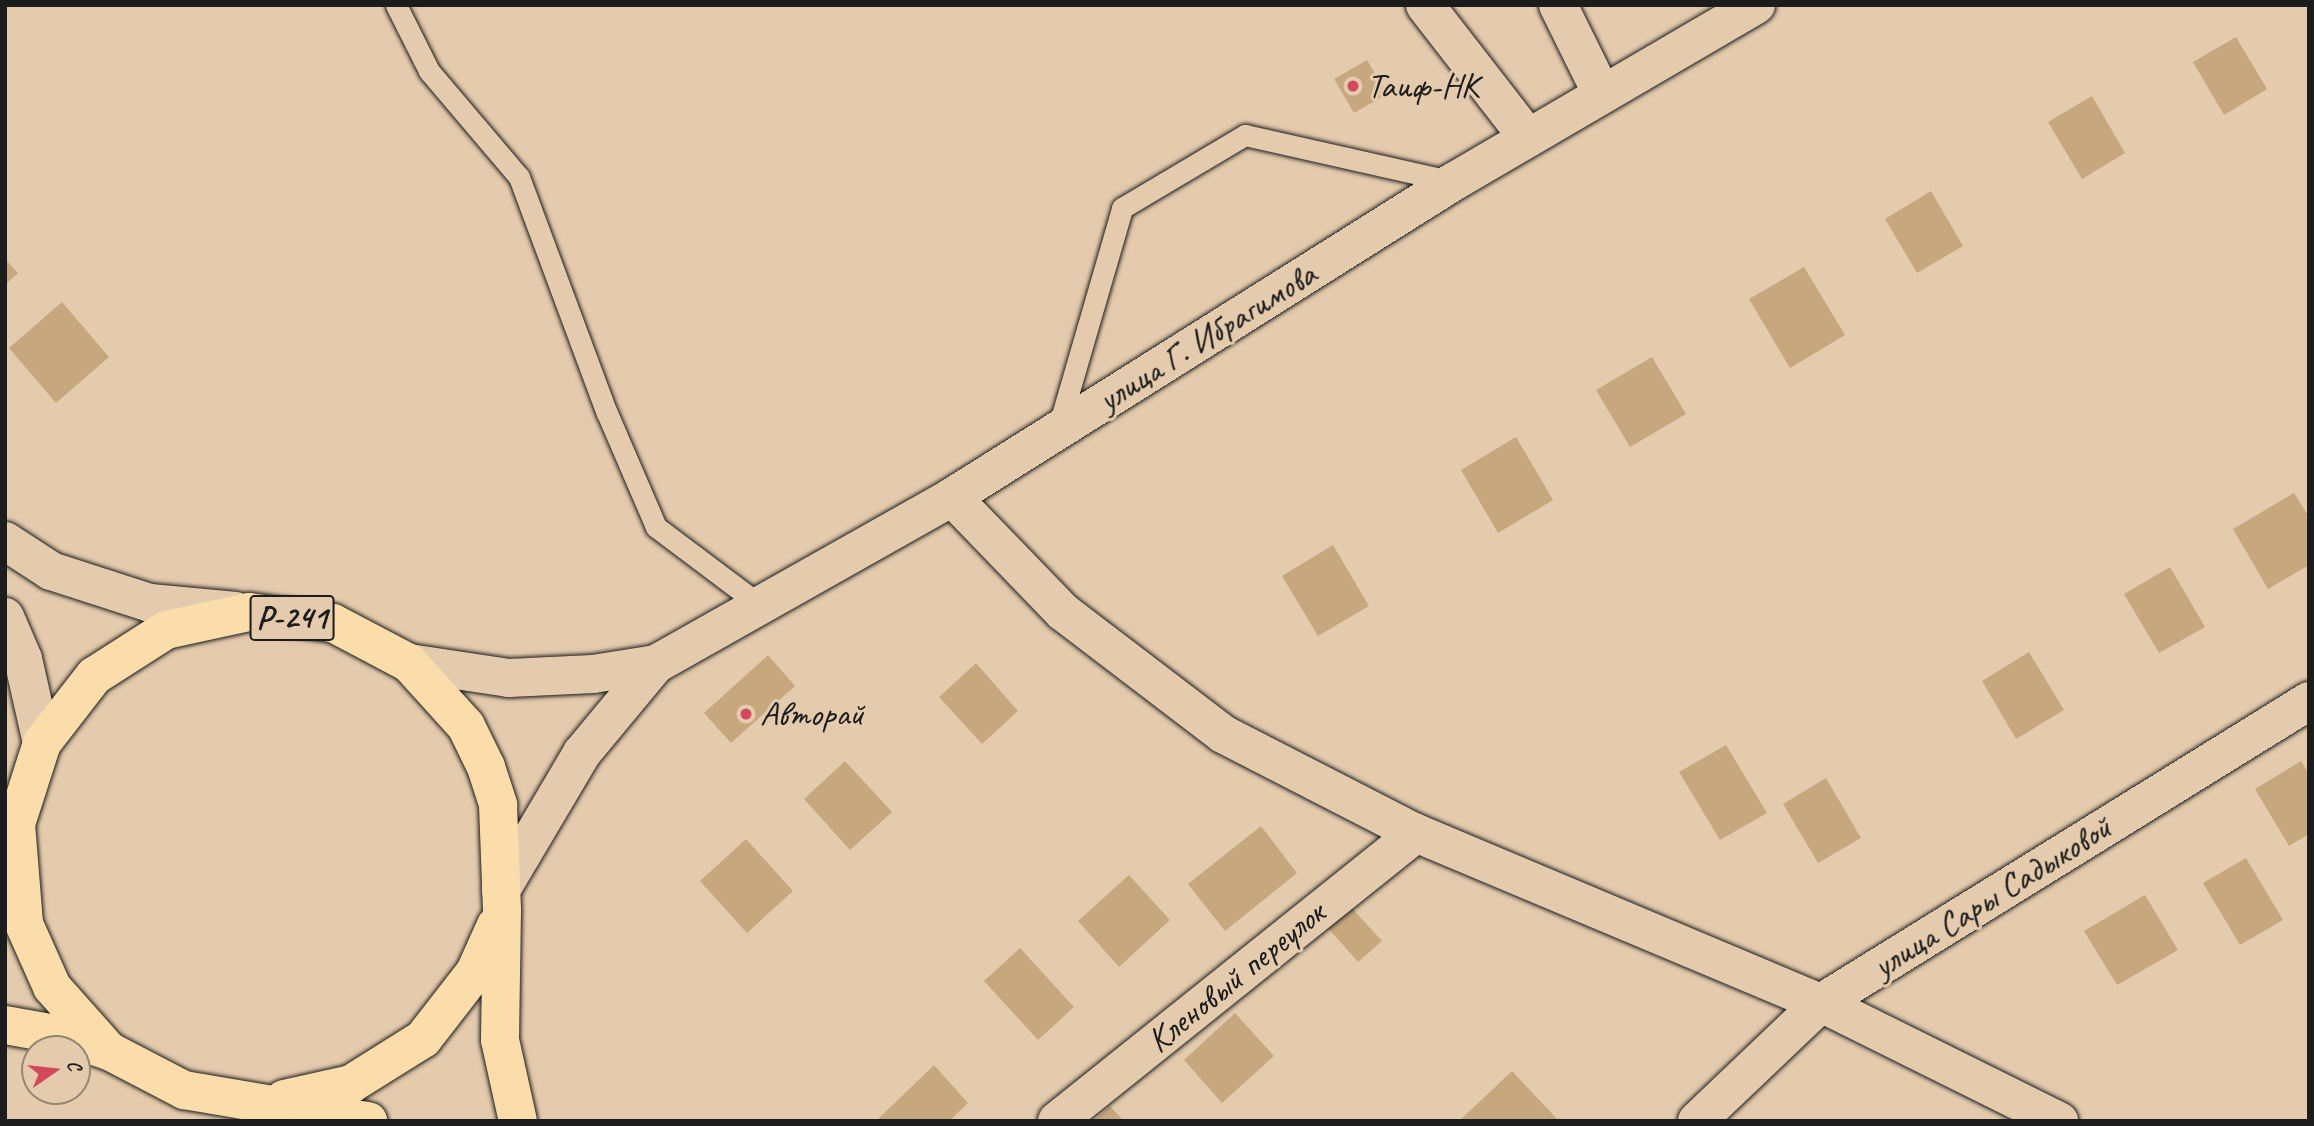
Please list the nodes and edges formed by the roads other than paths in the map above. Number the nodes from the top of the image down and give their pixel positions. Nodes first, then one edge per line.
1 (396, 5) edge
2 (1425, 5) edge
3 (1558, 5) edge
4 (1755, 5) edge
5 (1602, 94) junction
6 (1528, 138) junction
7 (1453, 182) junction
8 (1057, 431) junction
9 (952, 497) junction
10 (5, 541) edge
11 (760, 605) junction
12 (249, 612) junction
13 (5, 617) edge
14 (409, 663) junction
15 (656, 664) junction
16 (2309, 701) edge
17 (42, 743) junction
18 (11, 831) edge
19 (1416, 833) junction
20 (502, 901) junction
21 (1821, 1003) junction
22 (5, 1025) edge
23 (109, 1051) junction
24 (269, 1102) junction
25 (368, 1121) edge
26 (518, 1121) edge
27 (1057, 1121) edge
28 (1697, 1121) edge
29 (2059, 1121) edge

1 - 11 lane
2 - 6 street
3 - 5 street
4 - 5 street, улица Г. Ибрагимова
5 - 6 street, улица Г. Ибрагимова
6 - 7 street, улица Г. Ибрагимова
7 - 8 street, улица Г. Ибрагимова
7 - 8 lane
8 - 9 street, улица Г. Ибрагимова
9 - 11 street, улица Г. Ибрагимова
9 - 19 street
10 - 12 street
11 - 15 street, улица Г. Ибрагимова
12 - 14 highway, Р-241
12 - 17 highway, Р-241
13 - 17 street
14 - 15 street
14 - 20 highway, Р-241
15 - 20 street
16 - 21 street, улица Сары Садыковой
17 - 18 highway, Р-241
18 - 23 highway, Р-241
19 - 21 street
19 - 27 street, Кленовый переулок
20 - 24 highway, Р-241
20 - 26 highway
21 - 28 street, улица Сары Садыковой
21 - 29 street
22 - 23 highway, Р-241
23 - 24 highway, Р-241
24 - 25 highway, Р-241

